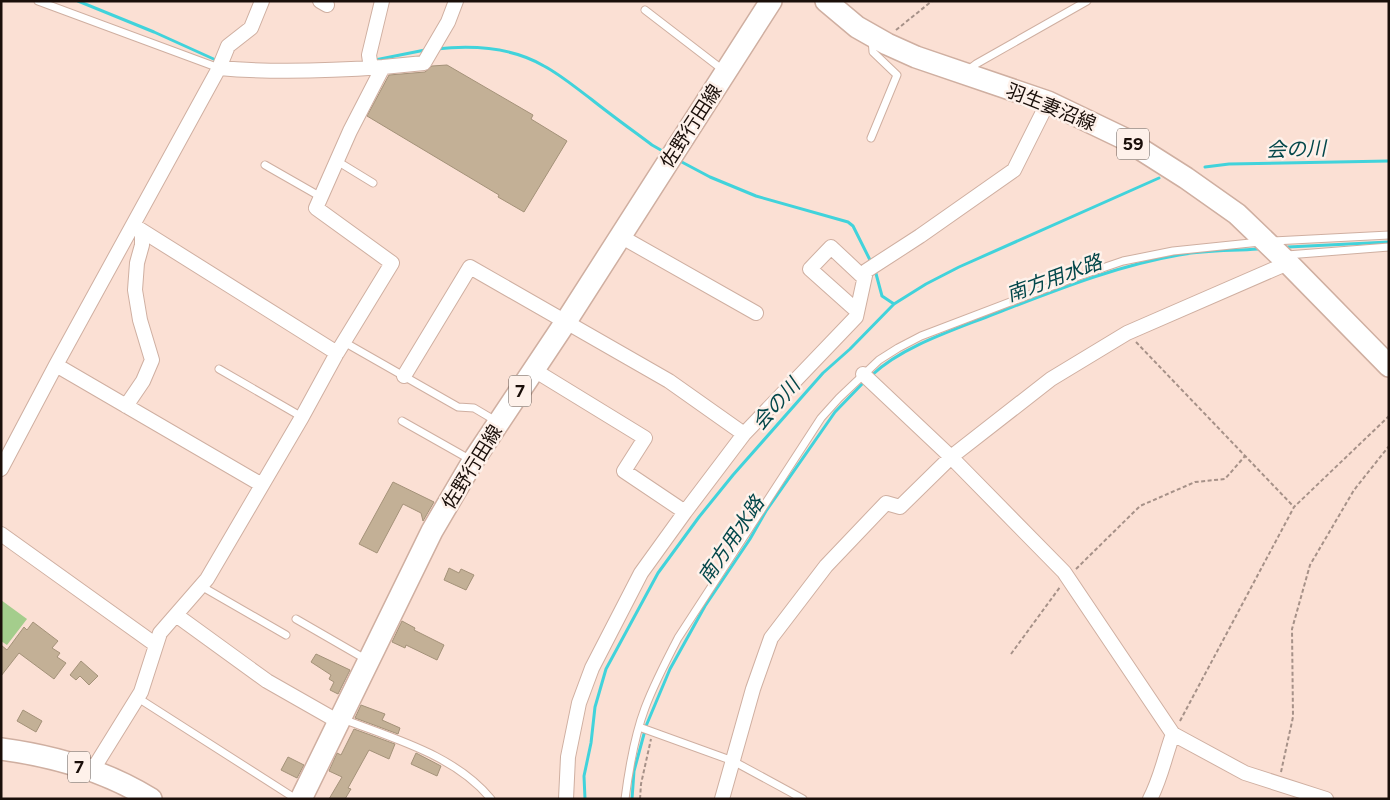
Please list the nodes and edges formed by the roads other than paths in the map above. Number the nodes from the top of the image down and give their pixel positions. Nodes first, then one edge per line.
1 (38, 1) edge
2 (262, 1) edge
3 (382, 1) edge
4 (771, 1) edge
5 (826, 1) edge
6 (1087, 1) edge
7 (451, 4) edge
8 (645, 10) dead end
9 (879, 40) junction
10 (221, 64) junction
11 (377, 68) junction
12 (726, 71) junction
13 (969, 76) junction
14 (1048, 102) junction
15 (871, 138) dead end
16 (337, 161) junction
17 (265, 165) dead end
18 (373, 183) dead end
19 (321, 197) junction
20 (137, 228) junction
21 (1389, 235) edge
22 (620, 236) junction
23 (1266, 241) junction
24 (1389, 247) edge
25 (1285, 259) junction
26 (864, 278) junction
27 (857, 312) junction
28 (756, 313) dead end
29 (565, 323) junction
30 (341, 348) junction
31 (56, 365) junction
32 (1389, 366) edge
33 (219, 369) dead end
34 (534, 370) junction
35 (863, 374) junction
36 (404, 376) junction
37 (126, 406) junction
38 (302, 417) junction
39 (402, 421) dead end
40 (499, 423) junction
41 (744, 434) junction
42 (951, 457) junction
43 (473, 461) junction
44 (1, 469) edge
45 (262, 485) junction
46 (685, 512) junction
47 (1, 534) edge
48 (201, 586) junction
49 (176, 615) junction
50 (296, 619) dead end
51 (286, 635) dead end
52 (156, 645) junction
53 (368, 661) junction
54 (138, 698) junction
55 (340, 720) junction
56 (639, 727) junction
57 (1173, 734) junction
58 (1, 749) edge
59 (733, 760) junction
60 (92, 771) junction
61 (144, 797) edge
62 (296, 799) edge
63 (301, 799) edge
64 (491, 799) edge
65 (566, 799) edge
66 (625, 799) edge
67 (722, 799) edge
68 (803, 799) edge
69 (1150, 799) edge
70 (1326, 799) edge

1 - 10 lane
2 - 10 street
3 - 11 street
4 - 12 main road, 佐野行田線 / 7
5 - 9 main road, 羽生妻沼線 / 59
6 - 13 lane
7 - 11 street
8 - 12 lane
9 - 13 main road, 羽生妻沼線 / 59
9 - 15 lane
10 - 11 street
10 - 20 street
11 - 16 street
12 - 22 main road, 佐野行田線 / 7
13 - 14 main road, 羽生妻沼線 / 59
14 - 23 main road, 羽生妻沼線 / 59
14 - 26 street
16 - 18 lane
16 - 19 street
17 - 19 lane
19 - 30 street
20 - 30 street
20 - 31 street
20 - 37 street
21 - 23 lane
22 - 28 street
22 - 29 main road, 佐野行田線 / 7
23 - 25 main road, 羽生妻沼線 / 59
23 - 35 lane
24 - 25 lane
25 - 32 main road, 羽生妻沼線 / 59
25 - 42 street
26 - 27 street
26 - 27 street
27 - 41 street
29 - 34 main road, 佐野行田線 / 7
29 - 36 street
29 - 41 street
30 - 36 lane
30 - 38 street
31 - 37 street
31 - 44 street
33 - 38 lane
34 - 40 main road, 佐野行田線 / 7
34 - 46 street
35 - 42 street
35 - 56 lane
36 - 40 lane
37 - 45 street
38 - 45 street
39 - 43 lane
40 - 43 main road, 佐野行田線 / 7
41 - 46 street
42 - 57 street
42 - 59 street
43 - 53 main road, 佐野行田線 / 7
45 - 48 street
46 - 65 street
47 - 52 street
48 - 49 street
48 - 51 lane
49 - 52 street
49 - 55 street
50 - 53 lane
52 - 54 street
53 - 55 main road, 佐野行田線 / 7
54 - 60 street
54 - 62 lane
55 - 63 main road, 佐野行田線 / 7
55 - 64 lane
56 - 59 lane
56 - 66 lane
57 - 69 street
57 - 70 street
58 - 60 main road, 7
59 - 67 street
59 - 68 lane
60 - 61 main road, 7

